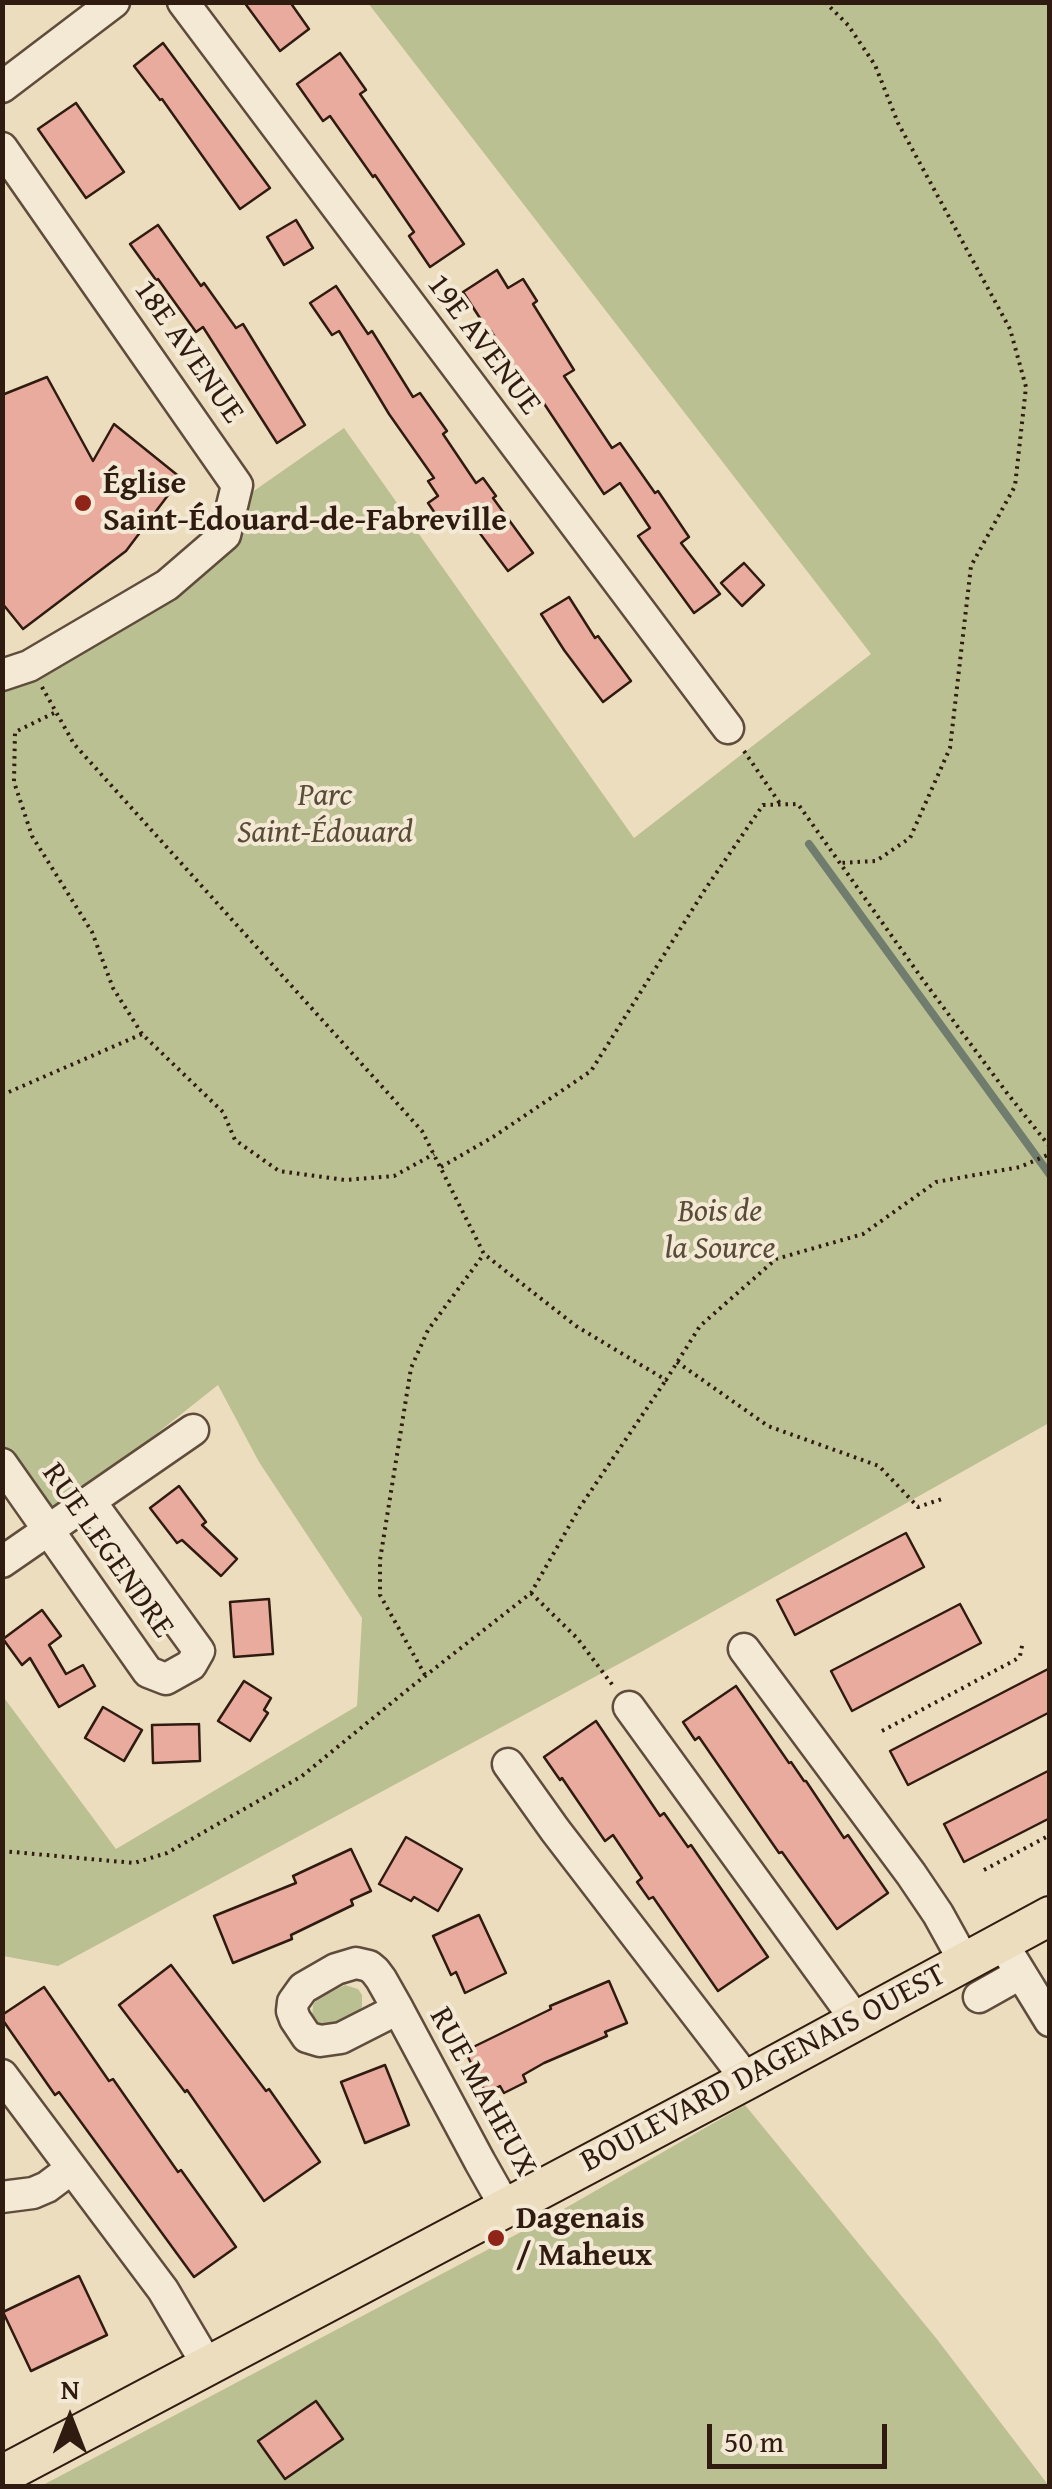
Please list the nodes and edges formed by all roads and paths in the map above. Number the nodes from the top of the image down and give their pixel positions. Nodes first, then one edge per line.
1 (114, 2) edge
2 (183, 2) edge
3 (825, 2) edge
4 (2, 86) edge
5 (2, 148) edge
6 (16, 670) edge
7 (56, 712) junction
8 (728, 728) joint
9 (781, 805) junction
10 (840, 863) junction
11 (142, 1034) junction
12 (2, 1096) edge
13 (1050, 1146) edge
14 (434, 1154) junction
15 (1048, 1155) edge
16 (441, 1167) junction
17 (484, 1254) junction
18 (677, 1362) junction
19 (666, 1380) junction
20 (193, 1430) dead end
21 (2, 1464) edge
22 (945, 1498) dead end
23 (90, 1502) junction
24 (49, 1530) junction
25 (2, 1562) edge
26 (531, 1594) junction
27 (1022, 1641) dead end
28 (744, 1649) dead end
29 (425, 1676) junction
30 (629, 1707) joint
31 (882, 1731) dead end
32 (508, 1764) dead end
33 (1050, 1836) edge
34 (2, 1851) edge
35 (984, 1870) dead end
36 (1050, 1916) edge
37 (1001, 1942) junction
38 (964, 1960) junction
39 (1020, 1974) junction
40 (978, 1996) dead end
41 (398, 2009) dead end
42 (856, 2020) junction
43 (1050, 2021) edge
44 (2, 2076) edge
45 (747, 2080) junction
46 (71, 2169) junction
47 (2, 2197) edge
48 (506, 2208) junction
49 (208, 2366) junction
50 (2, 2476) edge

1 - 4 street
2 - 8 street, 19E AVENUE
3 - 10 path
5 - 6 street, 18E AVENUE
6 - 7 path
7 - 11 path
7 - 14 path
8 - 9 path
9 - 10 path
9 - 16 path
10 - 13 path
11 - 12 path
11 - 14 path
14 - 16 path
15 - 18 path
16 - 17 path
17 - 19 path
17 - 29 path
18 - 19 path
18 - 22 path
19 - 26 path
20 - 23 street
21 - 24 street, RUE LEGENDRE
23 - 24 street
23 - 24 street, RUE LEGENDRE
24 - 25 street
26 - 29 path
26 - 30 path
27 - 31 path
28 - 38 street
29 - 34 path
30 - 42 street
32 - 45 street
33 - 35 path
36 - 37 main road, BOULEVARD DAGENAIS OUEST
37 - 38 main road, BOULEVARD DAGENAIS OUEST
37 - 39 street
38 - 42 main road, BOULEVARD DAGENAIS OUEST
39 - 40 street
39 - 43 street
41 - 48 street, RUE MAHEUX
42 - 45 main road, BOULEVARD DAGENAIS OUEST
44 - 46 street
45 - 48 main road, BOULEVARD DAGENAIS OUEST
46 - 47 street
46 - 49 street
48 - 49 main road, BOULEVARD DAGENAIS OUEST
49 - 50 main road, BOULEVARD DAGENAIS OUEST

